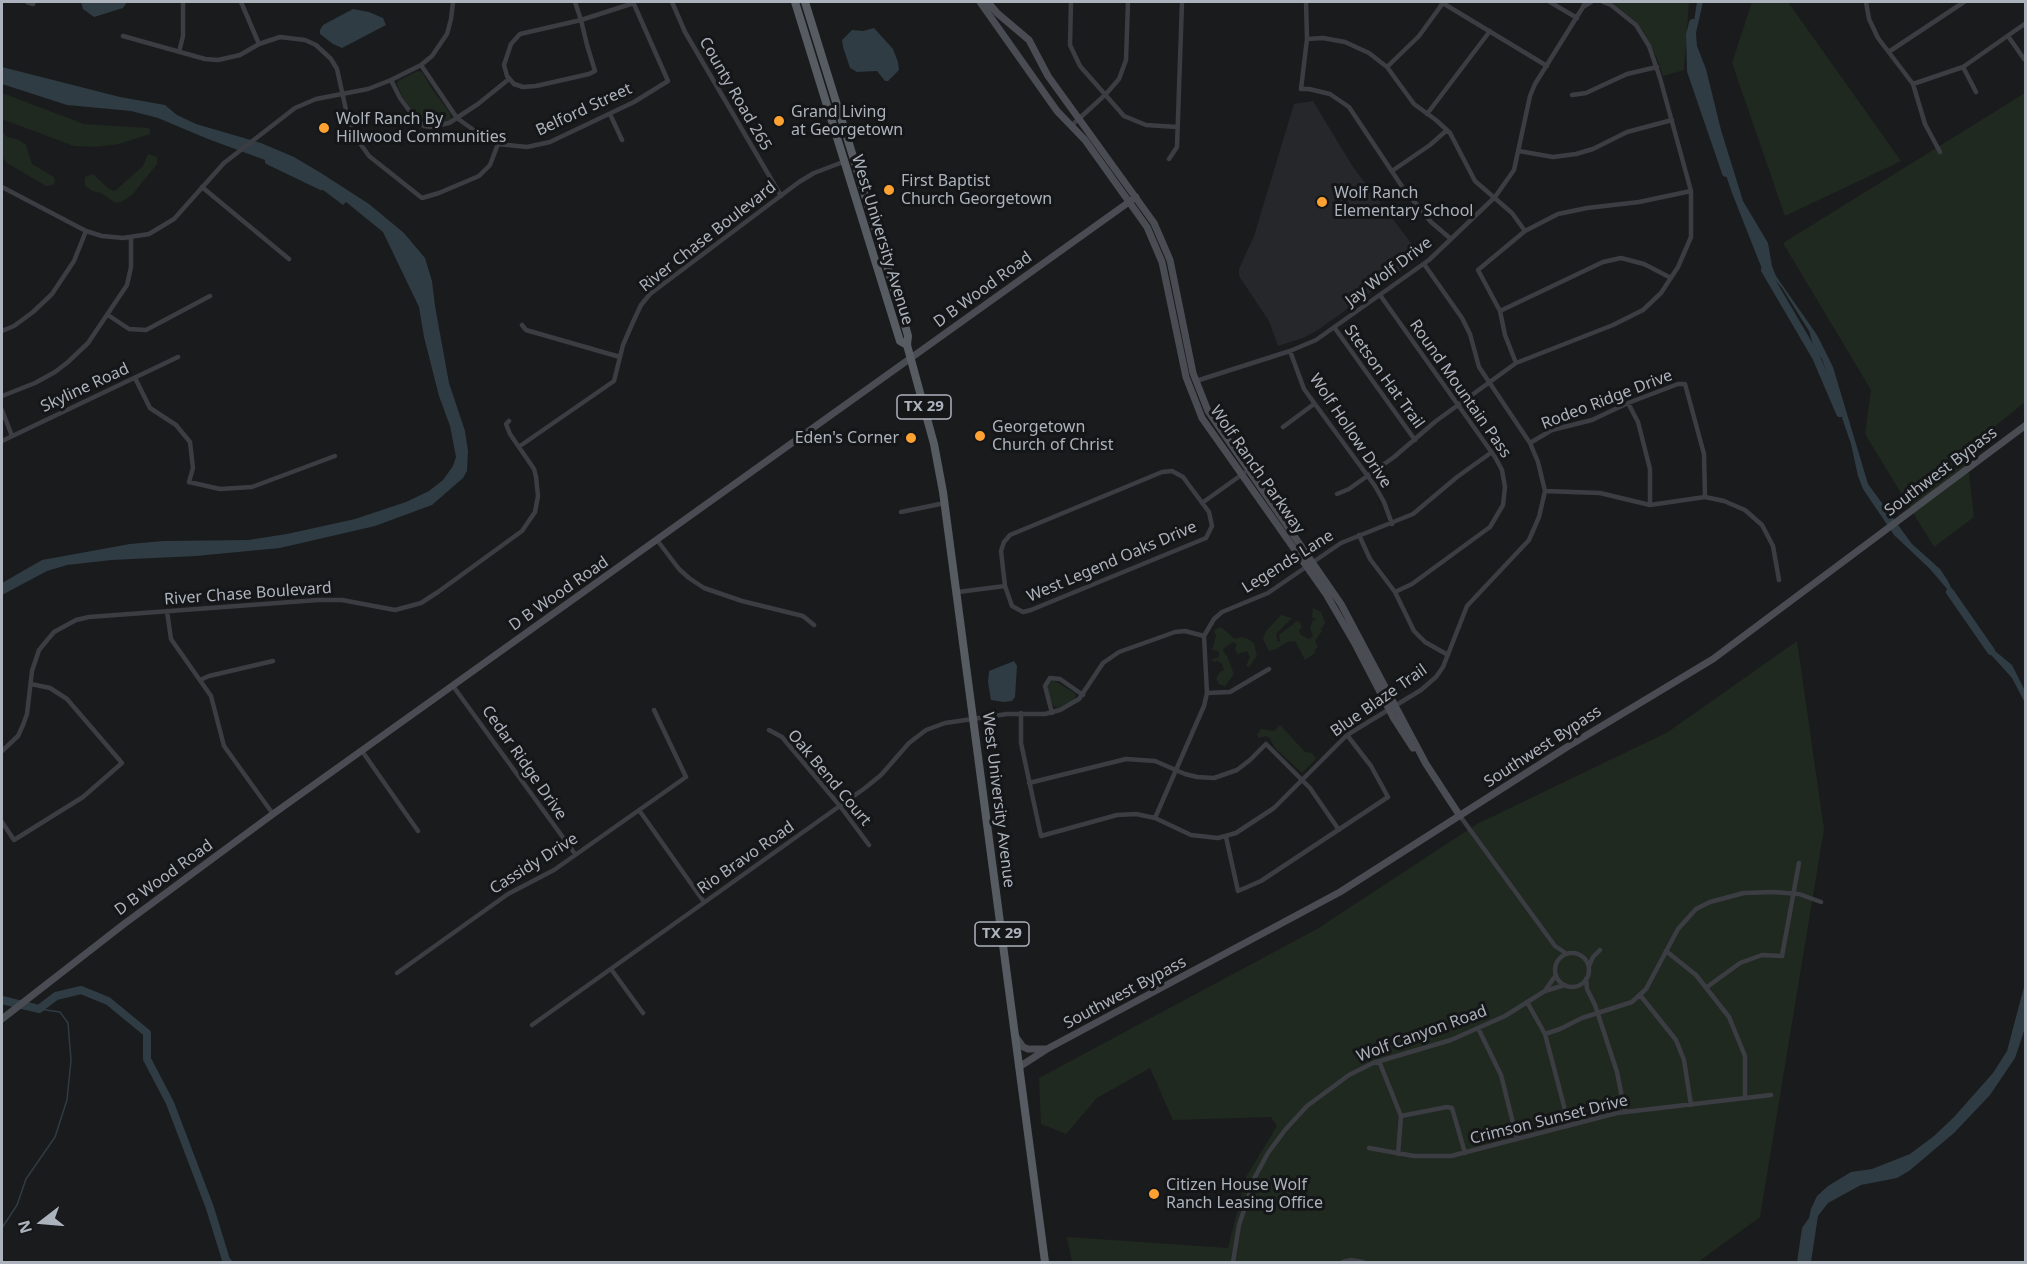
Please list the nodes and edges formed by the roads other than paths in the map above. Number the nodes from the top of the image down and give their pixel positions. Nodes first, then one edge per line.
1 (27, 2) edge
2 (183, 2) edge
3 (241, 2) edge
4 (453, 2) edge
5 (575, 2) edge
6 (634, 2) edge
7 (672, 2) edge
8 (795, 2) edge
9 (805, 2) edge
10 (980, 2) edge
11 (988, 2) edge
12 (1071, 2) edge
13 (1128, 2) edge
14 (1182, 2) edge
15 (1306, 2) edge
16 (1442, 2) edge
17 (1550, 2) edge
18 (1591, 2) edge
19 (1595, 2) edge
20 (1605, 2) edge
21 (1866, 2) edge
22 (1964, 2) edge
23 (34, 3) edge
24 (1584, 4) edge
25 (1577, 18) junction
26 (580, 20) junction
27 (2025, 23) edge
28 (1490, 31) junction
29 (123, 36) dead end
30 (2008, 36) junction
31 (1308, 39) junction
32 (259, 44) junction
33 (1890, 51) junction
34 (179, 52) junction
35 (2024, 59) edge
36 (421, 64) junction
37 (1547, 66) junction
38 (1963, 66) junction
39 (1387, 67) junction
40 (1657, 67) junction
41 (509, 79) junction
42 (391, 80) junction
43 (1913, 84) junction
44 (1976, 92) dead end
45 (344, 93) junction
46 (1106, 94) junction
47 (1572, 95) dead end
48 (828, 105) junction
49 (610, 114) junction
50 (1427, 114) junction
51 (457, 118) junction
52 (1079, 120) junction
53 (1672, 120) junction
54 (1071, 126) junction
55 (1178, 127) junction
56 (1447, 130) junction
57 (845, 131) junction
58 (622, 140) dead end
59 (498, 144) junction
60 (1519, 151) junction
61 (1940, 152) dead end
62 (1169, 159) dead end
63 (843, 162) junction
64 (1392, 171) junction
65 (2, 187) edge
66 (202, 187) junction
67 (863, 190) junction
68 (1691, 191) junction
69 (781, 196) junction
70 (1495, 197) junction
71 (1133, 199) junction
72 (86, 231) junction
73 (1526, 231) junction
74 (131, 238) junction
75 (1451, 239) junction
76 (289, 259) dead end
77 (1424, 264) junction
78 (1671, 278) junction
79 (1380, 295) junction
80 (210, 296) dead end
81 (1500, 311) junction
82 (108, 315) junction
83 (522, 325) dead end
84 (1334, 327) junction
85 (2, 331) edge
86 (907, 345) junction
87 (1290, 351) junction
88 (178, 357) dead end
89 (620, 357) junction
90 (911, 359) junction
91 (1516, 363) junction
92 (135, 378) junction
93 (1191, 382) junction
94 (1490, 384) junction
95 (2, 396) edge
96 (1628, 403) junction
97 (1314, 404) junction
98 (1459, 405) junction
99 (2, 410) edge
100 (509, 421) dead end
101 (2025, 425) edge
102 (1283, 427) dead end
103 (12, 436) junction
104 (2, 441) edge
105 (1415, 441) junction
106 (1530, 443) junction
107 (520, 446) junction
108 (1492, 453) junction
109 (335, 456) dead end
110 (1245, 473) junction
111 (1368, 476) junction
112 (1545, 491) junction
113 (1337, 494) dead end
114 (1705, 497) junction
115 (945, 502) junction
116 (1203, 503) junction
117 (1650, 504) junction
118 (901, 512) dead end
119 (1392, 524) junction
120 (1359, 535) junction
121 (657, 540) junction
122 (1310, 564) junction
123 (1779, 580) dead end
124 (1005, 586) junction
125 (958, 592) junction
126 (1395, 592) junction
127 (167, 611) junction
128 (814, 625) dead end
129 (1204, 636) junction
130 (1448, 655) junction
131 (273, 661) dead end
132 (1269, 669) dead end
133 (200, 680) junction
134 (31, 684) junction
135 (453, 686) junction
136 (1206, 693) junction
137 (1083, 695) junction
138 (1392, 707) junction
139 (654, 710) dead end
140 (1021, 713) junction
141 (1052, 713) junction
142 (974, 719) junction
143 (769, 730) dead end
144 (1347, 735) junction
145 (2, 751) edge
146 (363, 751) junction
147 (1176, 770) junction
148 (1302, 780) junction
149 (1029, 783) junction
150 (840, 806) junction
151 (639, 810) junction
152 (273, 814) junction
153 (1460, 816) junction
154 (1155, 818) junction
155 (2, 822) edge
156 (1339, 830) junction
157 (418, 831) dead end
158 (1226, 837) junction
159 (869, 845) dead end
160 (574, 854) junction
161 (1799, 863) dead end
162 (1795, 894) junction
163 (704, 902) junction
164 (1821, 902) dead end
165 (1555, 946) junction
166 (1666, 951) junction
167 (1567, 954) junction
168 (1582, 956) junction
169 (1557, 962) junction
170 (1589, 966) junction
171 (611, 969) junction
172 (397, 973) dead end
173 (1556, 975) junction
174 (1586, 979) junction
175 (1564, 985) junction
176 (1575, 986) junction
177 (1707, 987) junction
178 (1545, 991) junction
179 (1588, 993) junction
180 (1640, 995) junction
181 (1527, 1002) junction
182 (643, 1013) dead end
183 (1598, 1014) junction
184 (2, 1019) edge
185 (532, 1025) dead end
186 (1478, 1028) junction
187 (1545, 1034) junction
188 (1014, 1035) junction
189 (1047, 1049) junction
190 (1379, 1061) junction
191 (1019, 1067) junction
192 (1771, 1095) dead end
193 (1745, 1098) junction
194 (1691, 1105) junction
195 (1625, 1112) junction
196 (1401, 1116) junction
197 (1569, 1125) junction
198 (1517, 1139) junction
199 (1369, 1148) dead end
200 (1465, 1153) junction
201 (1398, 1154) junction
202 (1045, 1263) edge
203 (1233, 1263) edge
204 (1343, 1263) edge
205 (1363, 1263) edge

1 - 23 street
2 - 34 street
3 - 32 street
4 - 36 street
5 - 26 street
6 - 26 street
6 - 49 street, Belford Street
7 - 69 street, County Road 265
8 - 48 main road, West University Avenue / TX 29
9 - 57 main road, West University Avenue / TX 29
10 - 54 street, Wolf Ranch Parkway
11 - 52 street, Wolf Ranch Parkway
12 - 46 street
13 - 46 street
14 - 55 street
15 - 31 street
16 - 28 street
16 - 39 street
17 - 25 street
18 - 19 street
18 - 24 street, Jay Wolf Drive
20 - 40 street
21 - 33 street
22 - 33 street
24 - 25 street, Jay Wolf Drive
25 - 37 street, Jay Wolf Drive
26 - 41 street
26 - 41 street
27 - 30 street
28 - 37 street
28 - 50 street
29 - 34 street
30 - 35 street
30 - 38 street
31 - 39 street
31 - 64 street
32 - 34 street
32 - 45 street
33 - 43 street
36 - 42 street
36 - 51 street, Belford Street
37 - 60 street, Jay Wolf Drive
38 - 43 street
38 - 44 street
39 - 50 street
40 - 47 street
40 - 53 street
41 - 51 street
42 - 45 street
42 - 51 street
43 - 61 street
45 - 59 street
45 - 66 street
46 - 52 street
46 - 55 street
48 - 57 main road
48 - 63 main road, West University Avenue / TX 29
49 - 58 street
49 - 59 street, Belford Street
50 - 56 street
51 - 59 street, Belford Street
52 - 54 street
52 - 71 street, Wolf Ranch Parkway
53 - 60 street
53 - 68 street
54 - 71 street, Wolf Ranch Parkway
55 - 62 street
56 - 64 street
56 - 70 street
57 - 67 main road, West University Avenue / TX 29
60 - 70 street, Jay Wolf Drive
63 - 67 main road
63 - 69 street, River Chase Boulevard
63 - 86 main road, West University Avenue / TX 29
64 - 75 street
65 - 72 street
66 - 74 street
66 - 76 street
67 - 86 main road, West University Avenue / TX 29
68 - 73 street
68 - 78 street
69 - 89 street, River Chase Boulevard
70 - 73 street
70 - 75 street, Jay Wolf Drive
71 - 90 street, D B Wood Road
71 - 93 street, Wolf Ranch Parkway
72 - 74 street
72 - 85 street
73 - 81 street
74 - 82 street
75 - 77 street, Jay Wolf Drive
77 - 79 street, Jay Wolf Drive
77 - 94 street, Blue Blaze Trail
78 - 81 street
78 - 91 street
79 - 84 street, Jay Wolf Drive
79 - 98 street, Round Mountain Pass
80 - 82 street
81 - 91 street
82 - 95 street
83 - 89 street
84 - 87 street, Jay Wolf Drive
84 - 105 street, Stetson Hat Trail
86 - 90 main road, West University Avenue / TX 29
87 - 93 street, Jay Wolf Drive
87 - 97 street, Wolf Hollow Drive
88 - 92 street, Skyline Road
89 - 107 street, River Chase Boulevard
90 - 115 main road, West University Avenue / TX 29
90 - 121 street, D B Wood Road
91 - 94 street
92 - 103 street, Skyline Road
92 - 109 street
93 - 110 street, Wolf Ranch Parkway
94 - 98 street
94 - 106 street, Blue Blaze Trail
96 - 106 street, Rodeo Ridge Drive
96 - 114 street, Rodeo Ridge Drive
96 - 117 street
97 - 102 street
97 - 111 street, Wolf Hollow Drive
98 - 105 street
98 - 108 street, Round Mountain Pass
99 - 103 street
100 - 107 street
101 - 153 street, Southwest Bypass
103 - 104 street, Skyline Road
105 - 111 street
106 - 112 street, Blue Blaze Trail
107 - 127 street, River Chase Boulevard
108 - 119 street, Legends Lane
108 - 126 street, Round Mountain Pass
110 - 116 street
110 - 122 street, Wolf Ranch Parkway
111 - 113 street
111 - 119 street, Wolf Hollow Drive
112 - 117 street
112 - 130 street, Blue Blaze Trail
114 - 117 street
114 - 123 street
115 - 118 street
115 - 125 main road, West University Avenue / TX 29
116 - 124 street, West Legend Oaks Drive
116 - 124 street
119 - 120 street, Legends Lane
120 - 122 street, Legends Lane
120 - 126 street
121 - 128 street
121 - 135 street, D B Wood Road
122 - 129 street, Legends Lane
122 - 138 street, Wolf Ranch Parkway
124 - 125 street
125 - 142 main road, West University Avenue / TX 29
126 - 130 street
127 - 133 street
127 - 134 street, River Chase Boulevard
129 - 136 street
129 - 137 street
130 - 138 street, Blue Blaze Trail
131 - 133 street
132 - 136 street
133 - 152 street
134 - 145 street, River Chase Boulevard
134 - 155 street
135 - 146 street, D B Wood Road
135 - 160 street, Cedar Ridge Drive
136 - 147 street
137 - 141 street
137 - 141 street
138 - 144 street, Blue Blaze Trail
138 - 153 street, Wolf Ranch Parkway
139 - 151 street, Cassidy Drive
140 - 141 street, Rio Bravo Road
140 - 142 street, Rio Bravo Road
140 - 149 street
142 - 150 street, Rio Bravo Road
142 - 188 main road, West University Avenue / TX 29
143 - 150 street, Oak Bend Court
144 - 148 street, Blue Blaze Trail
144 - 156 street
146 - 152 street, D B Wood Road
146 - 157 street
147 - 148 street
147 - 149 street
147 - 154 street
148 - 156 street
148 - 158 street, Blue Blaze Trail
149 - 154 street
150 - 159 street, Oak Bend Court
150 - 163 street, Rio Bravo Road
151 - 160 street, Cassidy Drive
151 - 163 street
152 - 184 street, D B Wood Road
153 - 165 street, Wolf Ranch Parkway
153 - 189 street, Southwest Bypass
154 - 158 street
156 - 158 street
160 - 172 street, Cassidy Drive
161 - 162 street
162 - 164 street
162 - 166 street
162 - 177 street
163 - 171 street, Rio Bravo Road
165 - 167 street, Wolf Ranch Parkway
165 - 169 street, Wolf Ranch Parkway
166 - 177 street
166 - 180 street
167 - 168 street
167 - 169 street
168 - 170 street
168 - 170 street
169 - 173 street
170 - 174 street
171 - 182 street
171 - 185 street, Rio Bravo Road
173 - 175 street
173 - 178 street, Wolf Canyon Road
174 - 176 street
174 - 179 street
175 - 176 street
175 - 178 street, Wolf Canyon Road
176 - 179 street
177 - 193 street
178 - 181 street, Wolf Canyon Road
179 - 183 street
180 - 183 street
180 - 194 street
181 - 186 street, Wolf Canyon Road
181 - 187 street
183 - 187 street
183 - 195 street
186 - 190 street, Wolf Canyon Road
186 - 198 street
187 - 197 street
188 - 189 street
188 - 191 main road, West University Avenue / TX 29
189 - 191 street, Southwest Bypass
190 - 196 street
190 - 203 street, Wolf Canyon Road
191 - 202 main road, West University Avenue / TX 29
192 - 193 street, Crimson Sunset Drive
193 - 194 street, Crimson Sunset Drive
194 - 195 street, Crimson Sunset Drive
195 - 197 street, Crimson Sunset Drive
196 - 200 street
196 - 201 street
197 - 198 street, Crimson Sunset Drive
198 - 200 street, Crimson Sunset Drive
199 - 201 street, Crimson Sunset Drive
200 - 201 street, Crimson Sunset Drive
204 - 205 street

